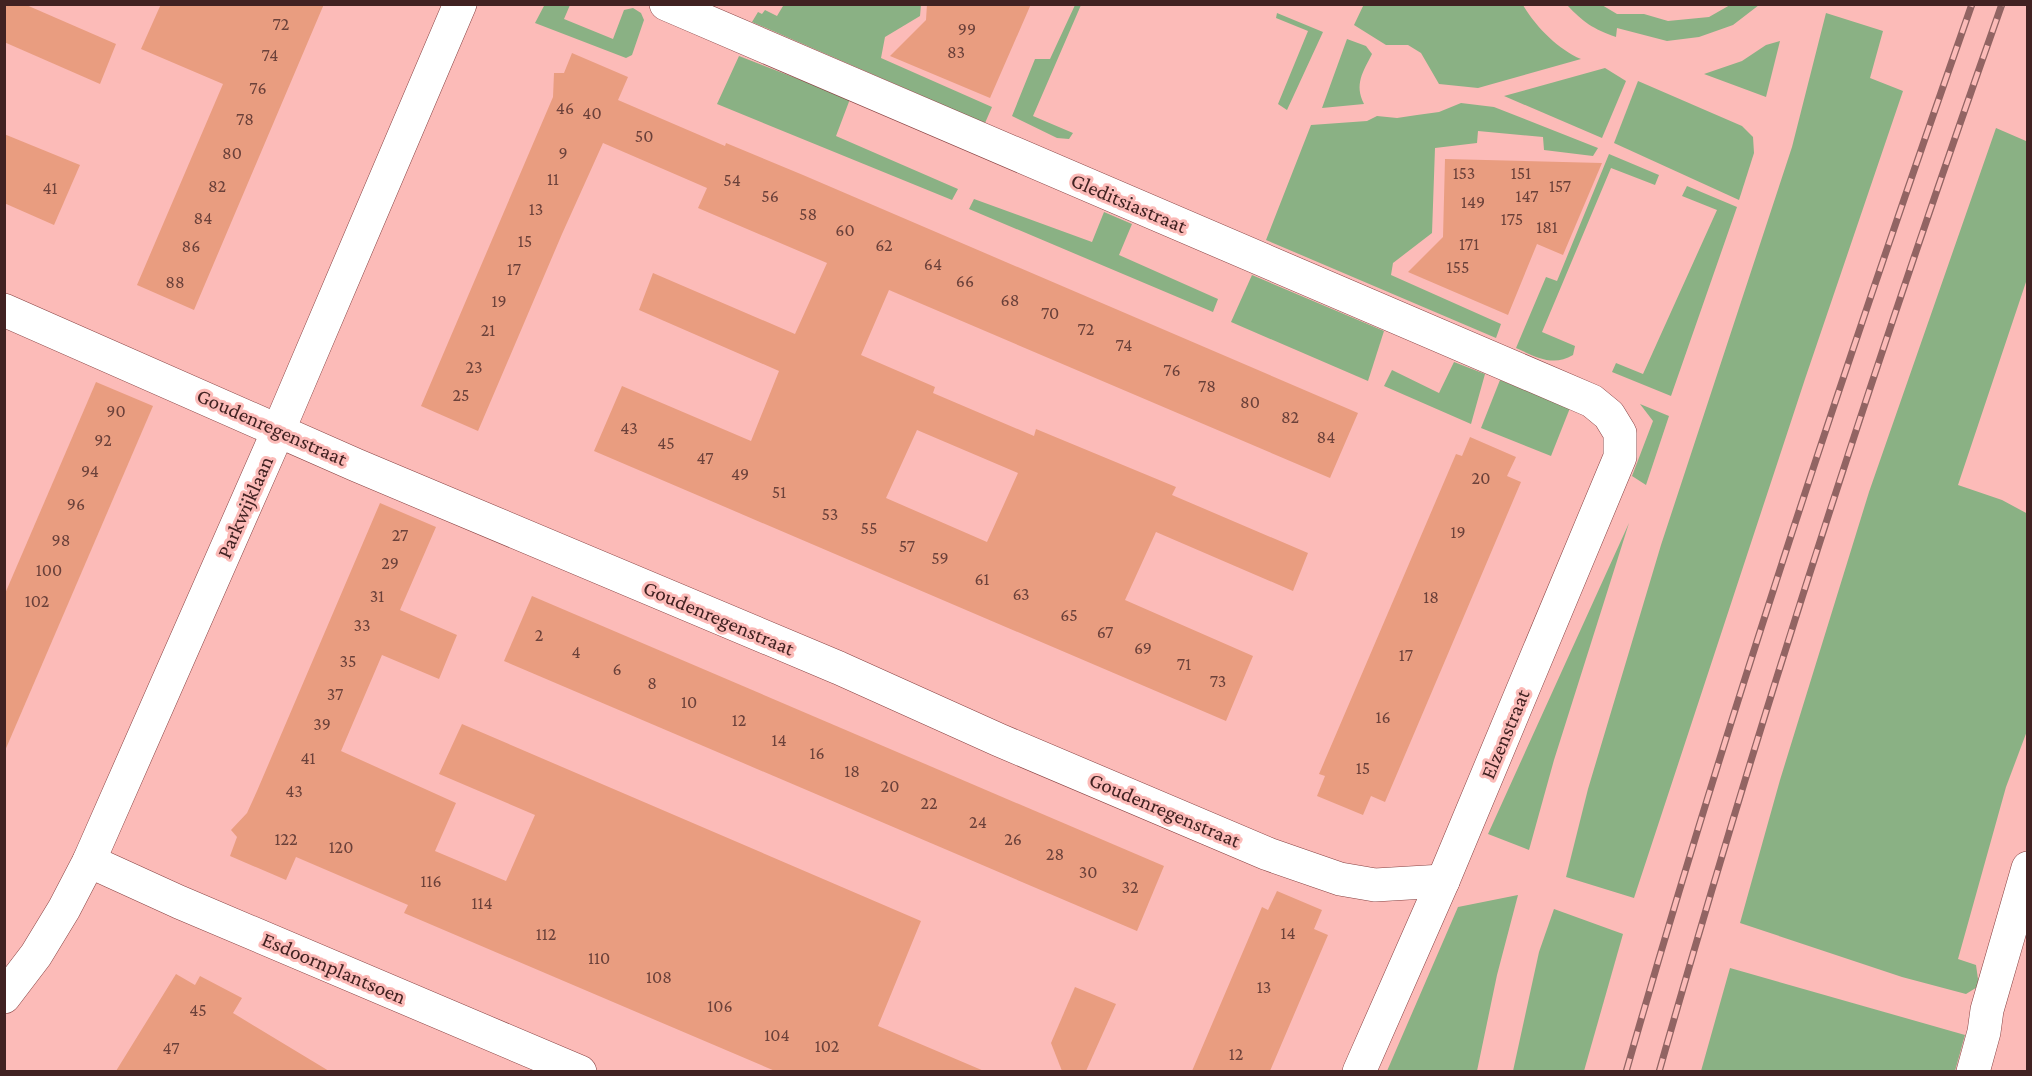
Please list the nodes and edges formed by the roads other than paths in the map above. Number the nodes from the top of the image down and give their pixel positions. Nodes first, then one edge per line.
1 (460, 4) edge
2 (666, 4) edge
3 (4, 310) edge
4 (1592, 401) joint
5 (279, 429) junction
6 (88, 861) junction
7 (2028, 868) edge
8 (1443, 881) junction
9 (4, 997) edge
10 (580, 1071) edge
11 (1359, 1071) edge
12 (1972, 1071) edge

1 - 5 street, Parkwijklaan
2 - 4 street, Gleditsiastraat
3 - 5 street, Goudenregenstraat
4 - 8 street, Elzenstraat
5 - 6 street, Parkwijklaan
5 - 8 street, Goudenregenstraat
6 - 9 street, Parkwijklaan
6 - 10 street, Esdoornplantsoen
7 - 12 street
8 - 11 street, Elzenstraat

